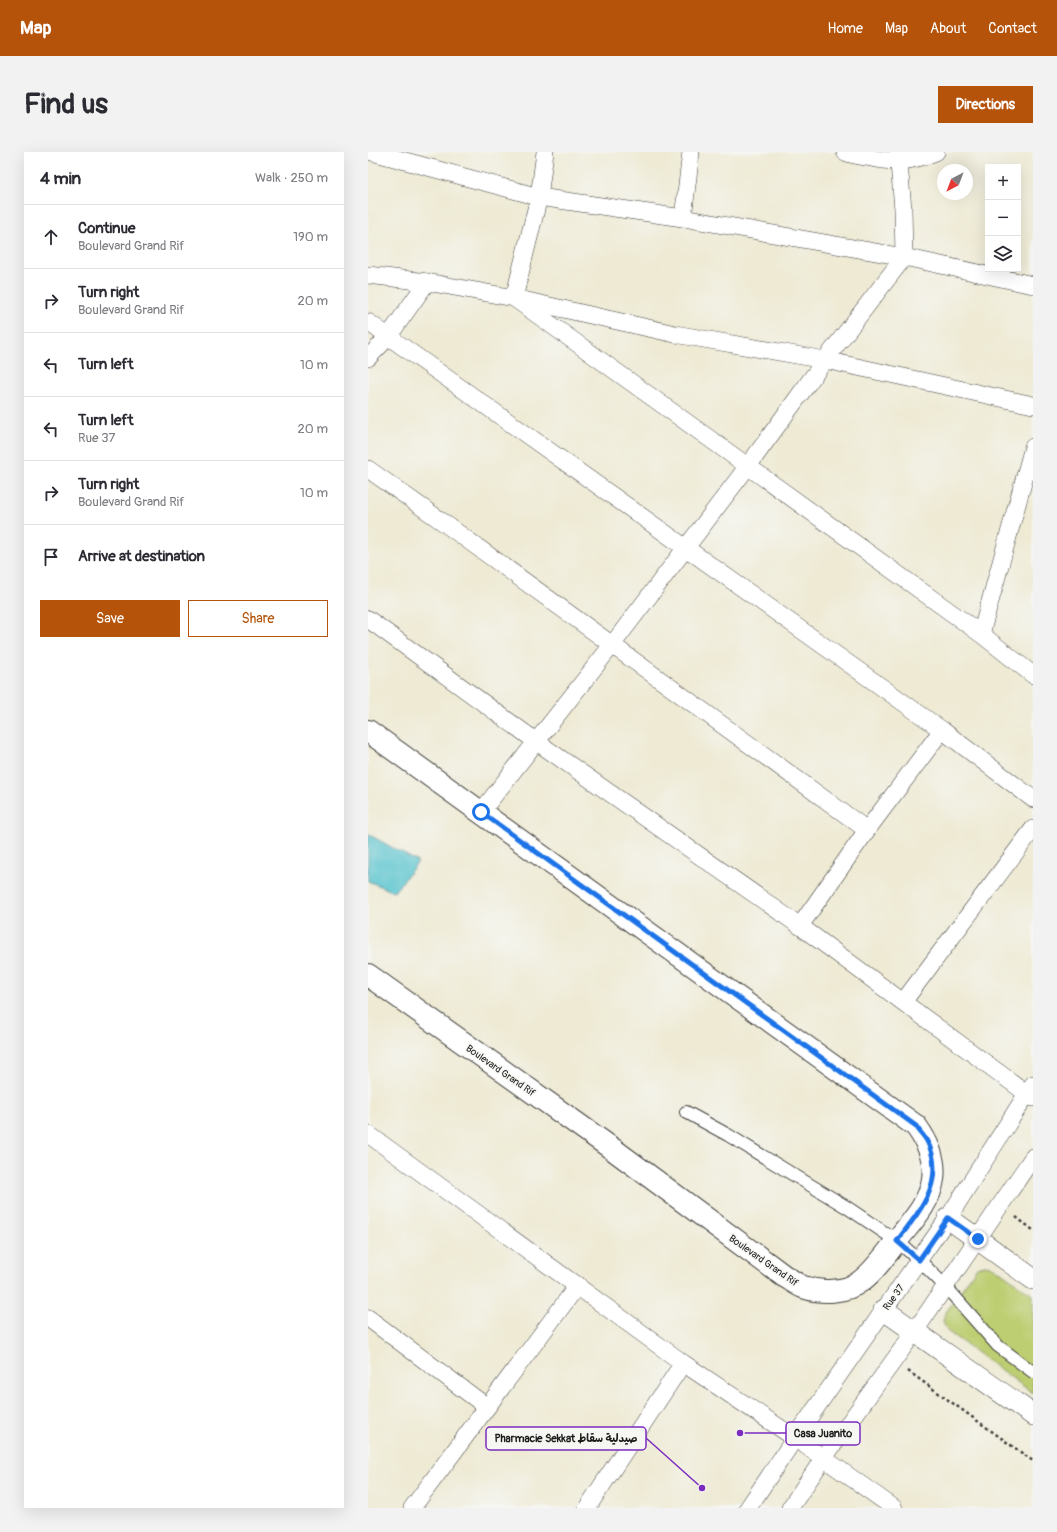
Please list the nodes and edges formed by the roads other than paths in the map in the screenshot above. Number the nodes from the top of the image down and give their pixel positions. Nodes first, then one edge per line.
1 (372, 152) edge
2 (544, 152) edge
3 (691, 152) edge
4 (845, 152) edge
5 (936, 152) edge
6 (898, 157) edge
7 (539, 197) junction
8 (682, 218) junction
9 (904, 257) junction
10 (368, 275) edge
11 (427, 282) junction
12 (1033, 285) edge
13 (514, 298) junction
14 (368, 322) edge
15 (388, 337) junction
16 (368, 358) edge
17 (824, 360) junction
18 (1033, 404) edge
19 (1032, 453) edge
20 (748, 466) junction
21 (368, 469) edge
22 (686, 548) junction
23 (368, 619) edge
24 (981, 634) junction
25 (612, 646) junction
26 (1033, 675) edge
27 (942, 730) junction
28 (368, 731) edge
29 (537, 742) junction
30 (1033, 799) edge
31 (481, 812) junction
32 (1033, 829) edge
33 (867, 830) junction
34 (800, 926) junction
35 (368, 975) edge
36 (903, 1002) junction
37 (1031, 1091) edge
38 (686, 1112) dead end
39 (368, 1134) edge
40 (1033, 1157) edge
41 (948, 1218) junction
42 (978, 1239) junction
43 (897, 1241) junction
44 (919, 1260) junction
45 (1033, 1279) edge
46 (578, 1285) junction
47 (946, 1287) junction
48 (884, 1310) junction
49 (368, 1318) edge
50 (915, 1331) junction
51 (683, 1363) junction
52 (1033, 1372) edge
53 (487, 1407) junction
54 (1033, 1415) edge
55 (795, 1438) junction
56 (823, 1459) junction
57 (412, 1508) edge
58 (588, 1508) edge
59 (748, 1508) edge
60 (790, 1508) edge
61 (894, 1508) edge

1 - 7 street
2 - 7 street
3 - 8 street
4 - 6 street
5 - 6 street
6 - 9 street
7 - 8 street
7 - 13 street
8 - 9 street
9 - 12 street
9 - 17 street
10 - 11 street
11 - 13 street
11 - 15 street
13 - 17 street
13 - 20 street
14 - 15 street
15 - 16 street
15 - 22 street
17 - 18 street
17 - 20 street
19 - 24 street
20 - 22 street
20 - 24 street
21 - 25 street
22 - 25 street
22 - 27 street
23 - 29 street
24 - 26 street
25 - 29 street
25 - 33 street
27 - 30 street
27 - 33 street
28 - 31 main road, Boulevard Grand Rif
29 - 31 street
29 - 34 street
31 - 43 main road, Boulevard Grand Rif
32 - 36 street
33 - 34 street
34 - 36 street
35 - 43 main road, Boulevard Grand Rif
36 - 37 street
37 - 41 street, Rue 37
38 - 43 street
39 - 46 street
40 - 42 street
41 - 42 street
41 - 44 street, Rue 37
42 - 45 street
42 - 47 street
43 - 44 street
44 - 47 street
44 - 48 street, Rue 37
46 - 51 street
46 - 53 street
47 - 50 street
47 - 52 street
48 - 50 street
48 - 55 street, Rue 37
49 - 53 street
50 - 54 street
50 - 56 street
51 - 55 street
51 - 58 street
53 - 57 street
55 - 56 street
55 - 59 street, Rue 37
56 - 60 street
56 - 61 street

